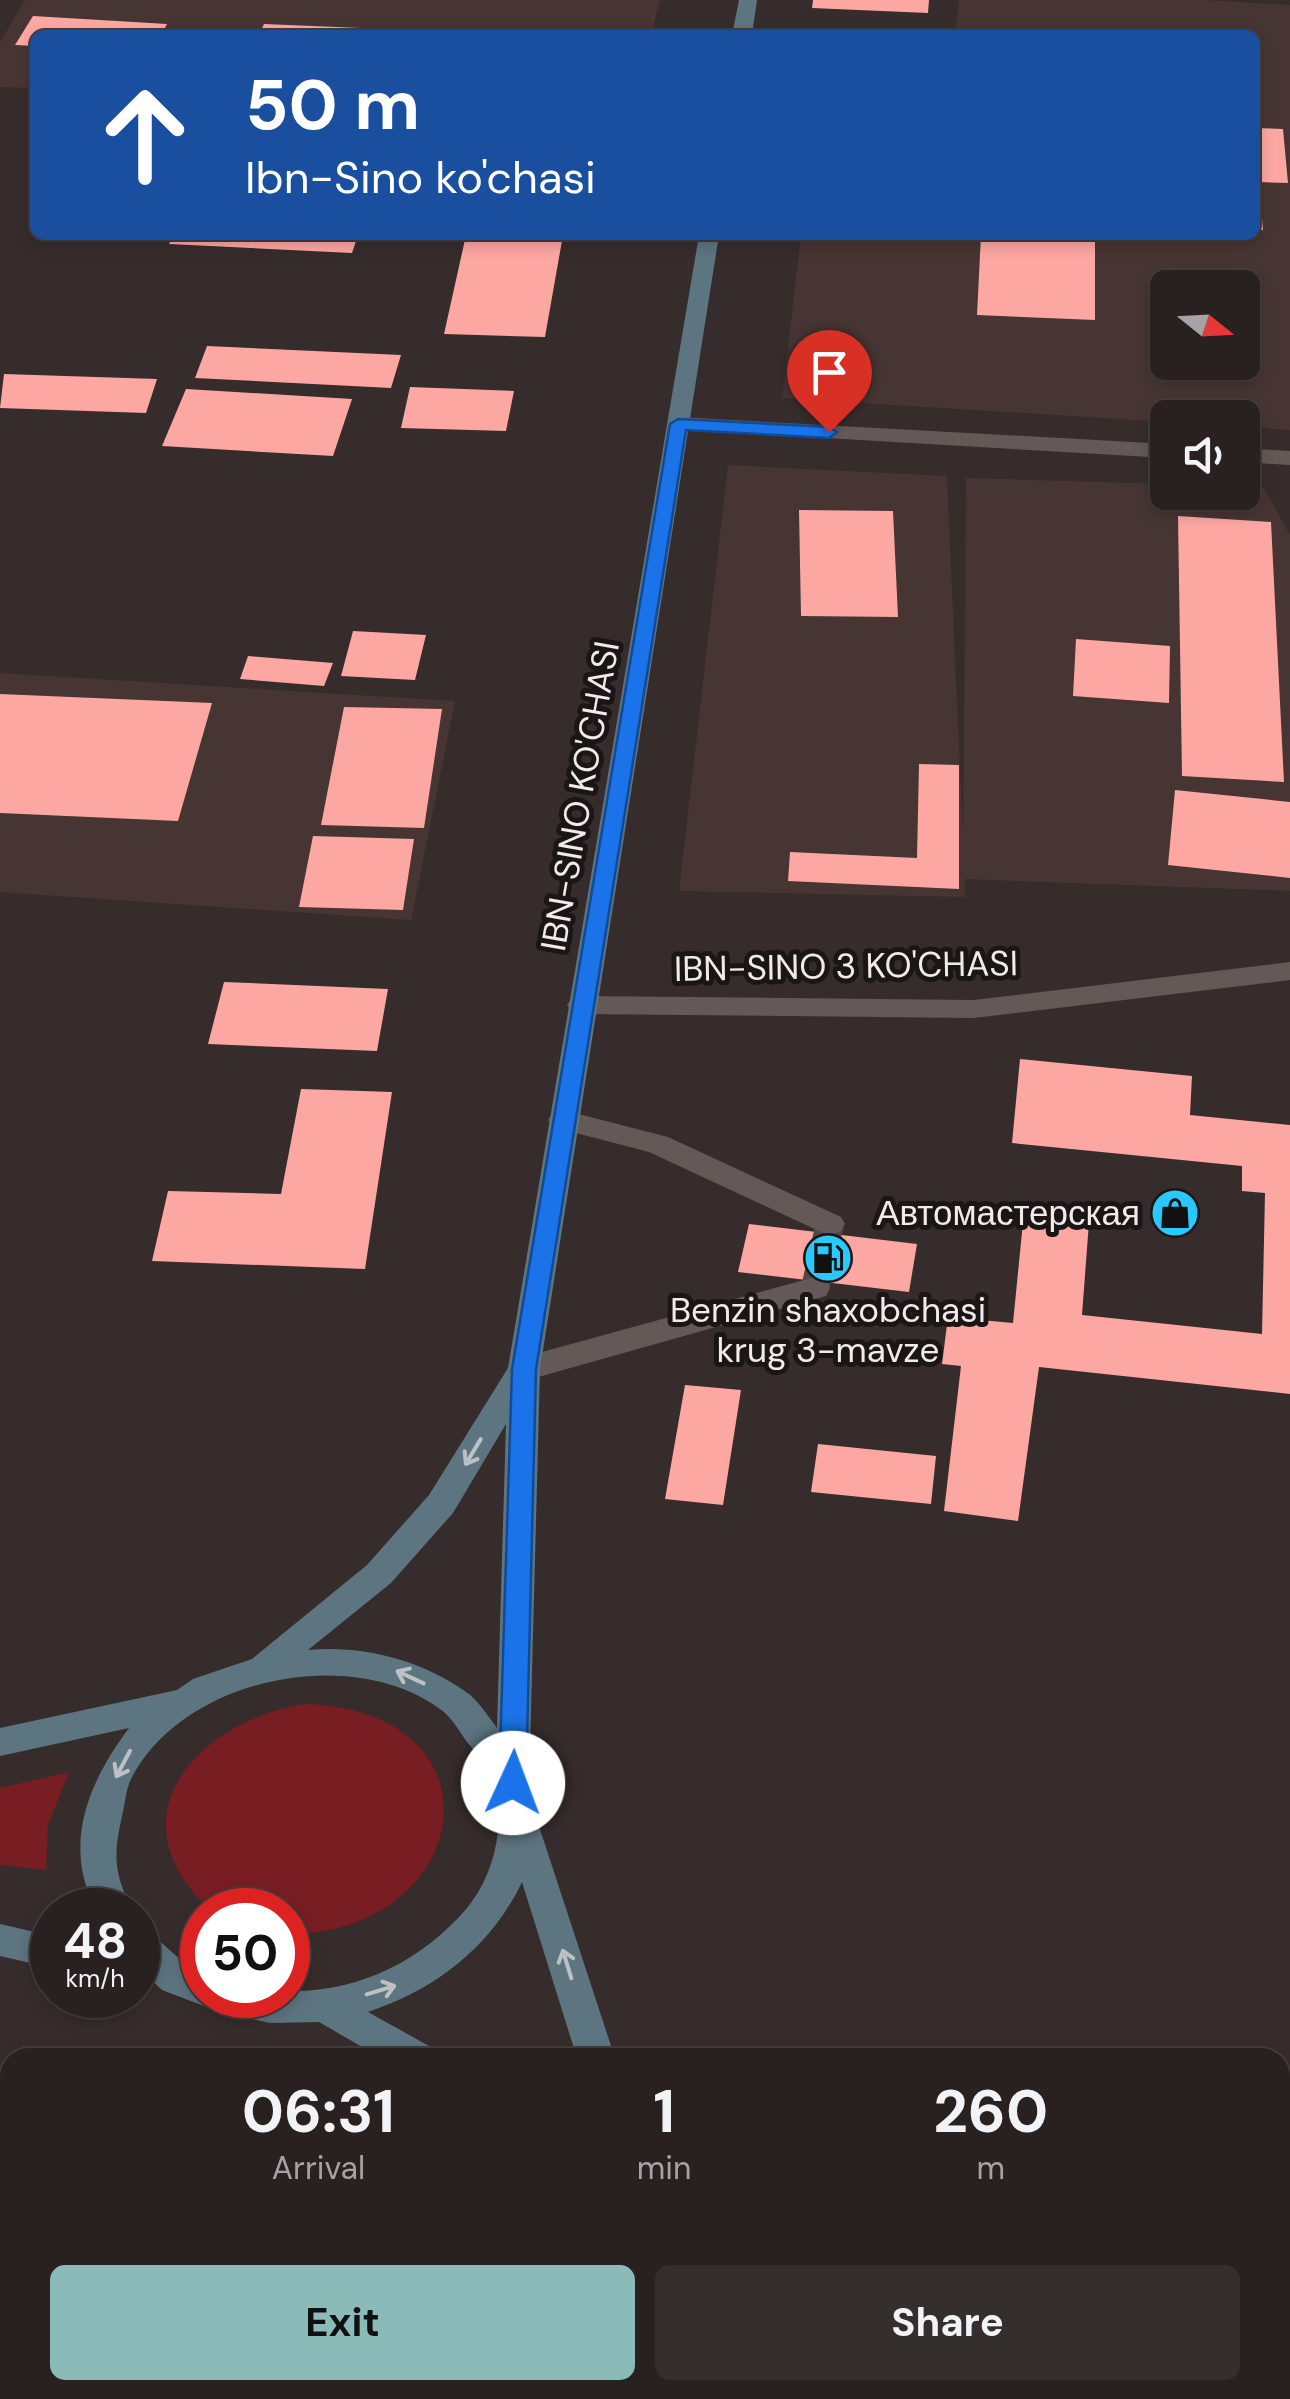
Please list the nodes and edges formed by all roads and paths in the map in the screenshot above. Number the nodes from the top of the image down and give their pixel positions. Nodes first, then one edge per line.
1 (748, 0) edge
2 (743, 30) edge
3 (708, 240) edge
4 (678, 424) junction
5 (1150, 450) edge
6 (1260, 456) edge
7 (1290, 458) edge
8 (1290, 971) edge
9 (581, 1005) junction
10 (563, 1120) junction
11 (830, 1224) dead end
12 (815, 1288) dead end
13 (524, 1369) junction
14 (266, 1665) junction
15 (177, 1704) junction
16 (0, 1742) edge
17 (515, 1797) junction
18 (104, 1888) edge
19 (0, 1940) edge
20 (30, 1947) edge
21 (310, 2007) edge
22 (326, 2007) junction
23 (398, 2048) edge
24 (593, 2048) edge

1 - 2 main road
3 - 4 main road, IBN-SINO KO'CHASI
4 - 5 street
4 - 9 main road, IBN-SINO KO'CHASI
6 - 7 street
8 - 9 street, IBN-SINO 3 KO'CHASI
9 - 10 main road, IBN-SINO KO'CHASI
10 - 11 street
10 - 13 main road, IBN-SINO KO'CHASI
12 - 13 street
13 -> 14 main road
13 - 17 main road
14 - 15 main road
17 -> 14 main road
15 - 16 main road
15 -> 18 main road
22 -> 17 main road
24 -> 17 main road
19 - 20 main road
21 - 22 main road
22 - 23 main road

